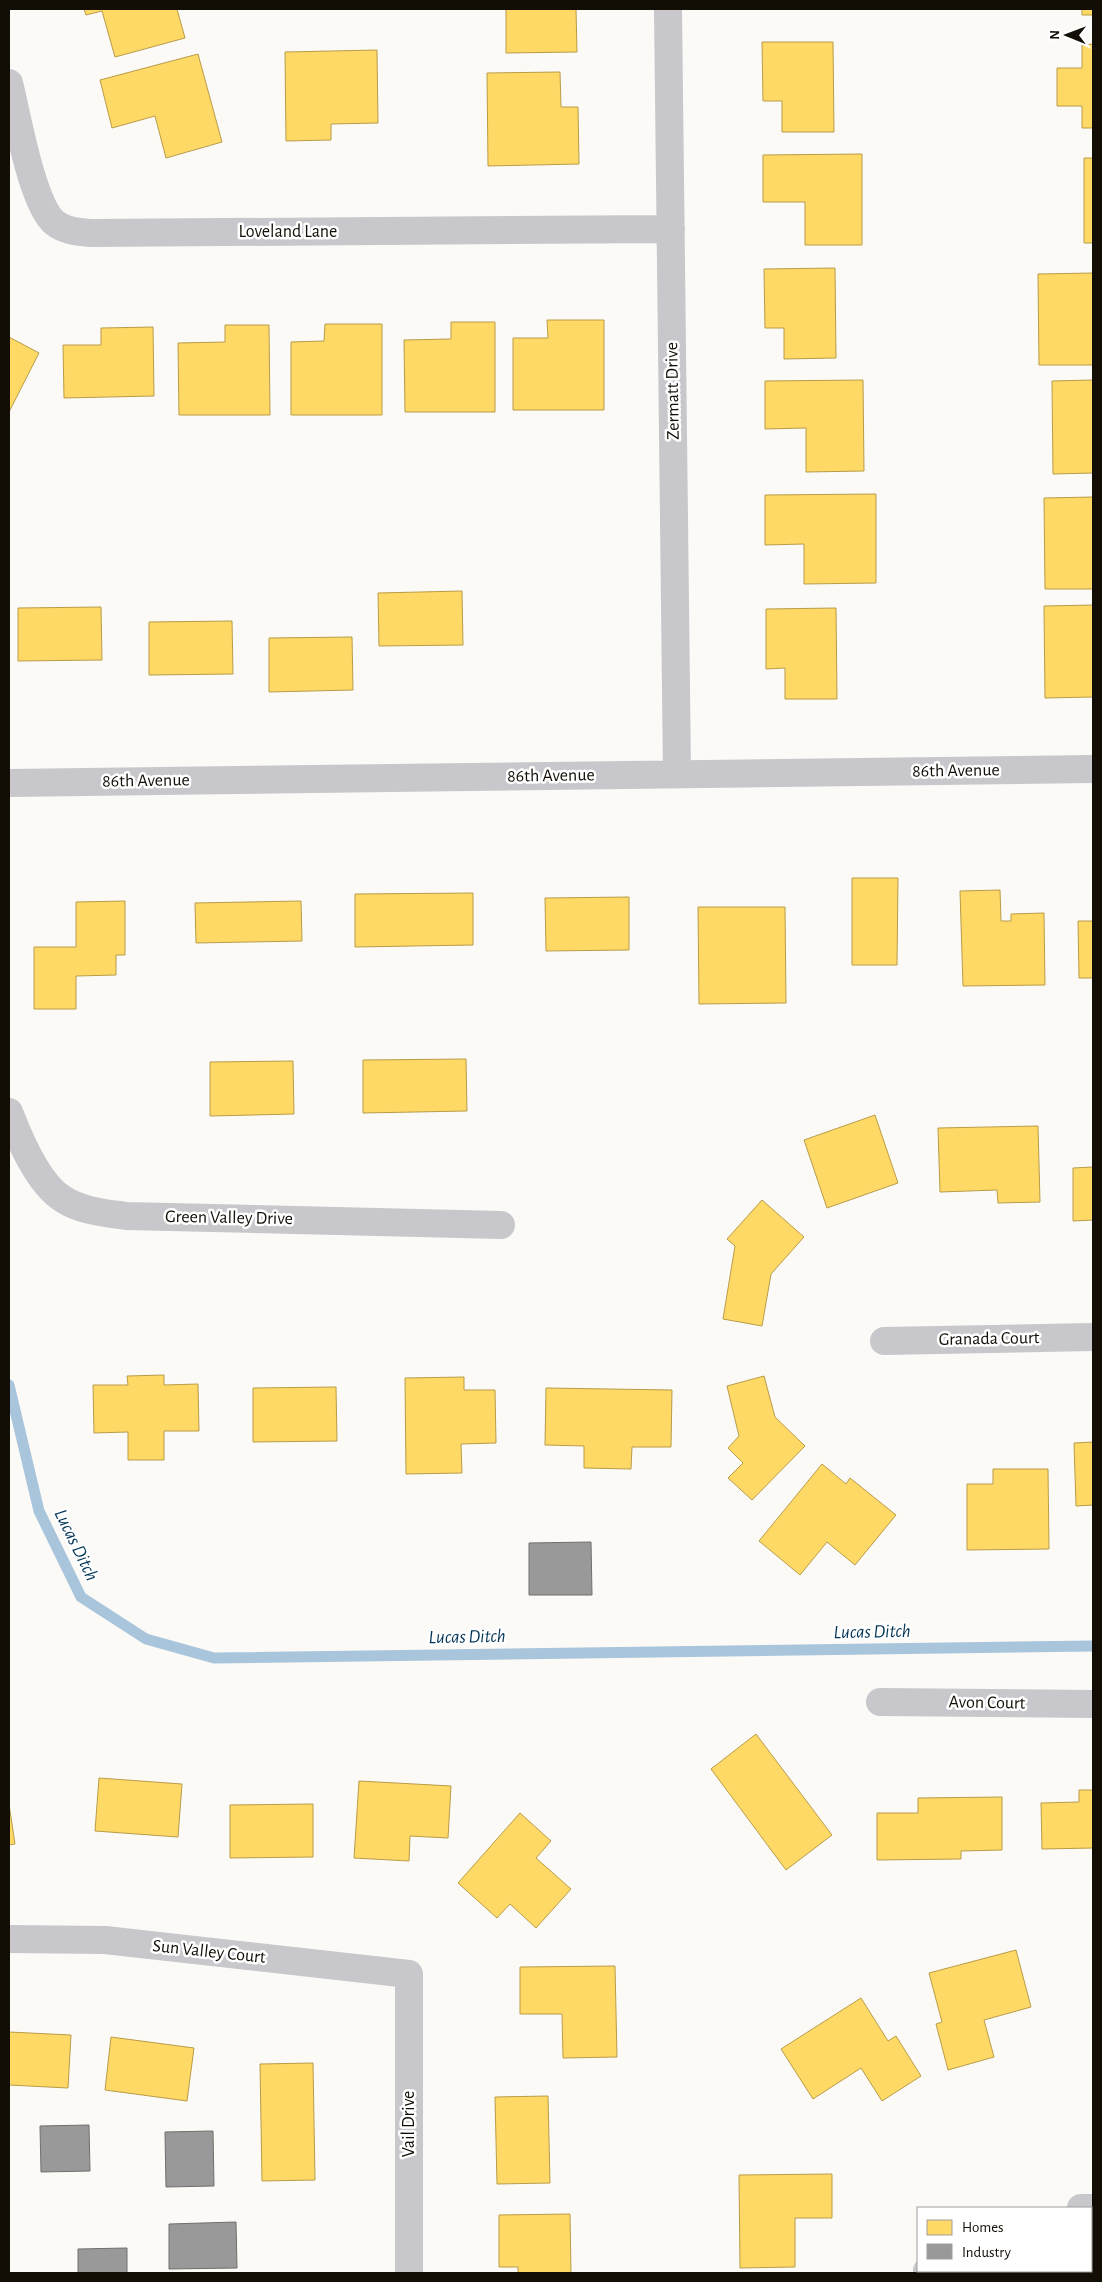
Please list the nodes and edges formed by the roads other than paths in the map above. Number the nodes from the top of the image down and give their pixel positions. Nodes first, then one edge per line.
1 (668, 9) edge
2 (9, 83) edge
3 (671, 229) junction
4 (1093, 769) edge
5 (676, 774) junction
6 (9, 783) edge
7 (9, 1112) edge
8 (501, 1225) dead end
9 (1093, 1337) edge
10 (884, 1341) dead end
11 (880, 1702) dead end
12 (1093, 1704) edge
13 (9, 1939) edge
14 (409, 1974) joint
15 (409, 2273) edge

1 - 3 street, Zermatt Drive
2 - 3 street, Loveland Lane
3 - 5 street, Zermatt Drive
4 - 5 street, 86th Avenue
5 - 6 street, 86th Avenue
7 - 8 street, Green Valley Drive
9 - 10 street, Granada Court
11 - 12 street, Avon Court
13 - 14 street, Sun Valley Court
14 - 15 street, Vail Drive

